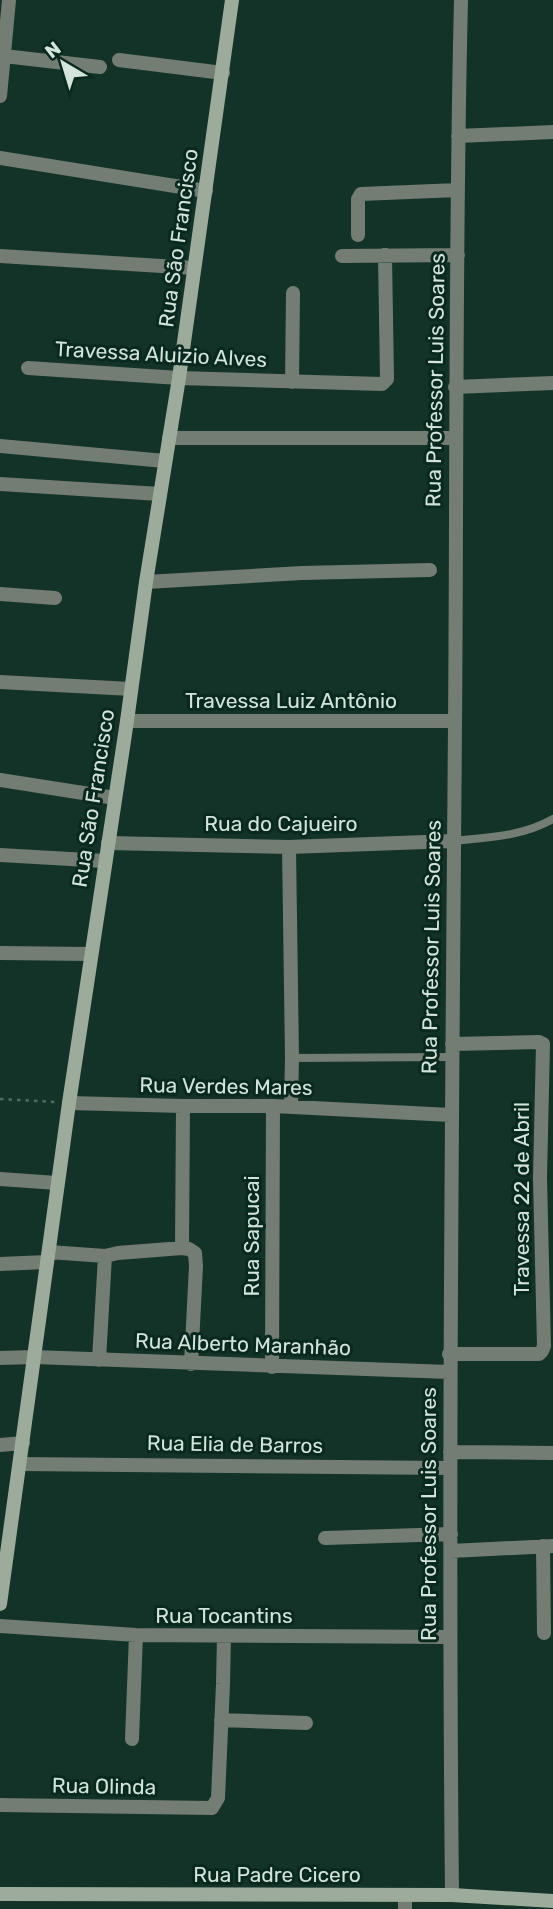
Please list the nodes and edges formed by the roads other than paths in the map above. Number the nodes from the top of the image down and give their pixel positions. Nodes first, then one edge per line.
1 (232, 0) edge
2 (461, 0) edge
3 (6, 1) edge
4 (4, 56) junction
5 (119, 60) dead end
6 (100, 67) dead end
7 (223, 73) junction
8 (0, 96) edge
9 (553, 132) edge
10 (458, 136) junction
11 (0, 159) edge
12 (458, 190) junction
13 (206, 191) junction
14 (358, 235) dead end
15 (384, 255) junction
16 (458, 255) junction
17 (0, 256) edge
18 (342, 256) dead end
19 (194, 268) junction
20 (293, 293) dead end
21 (28, 368) dead end
22 (179, 378) junction
23 (292, 382) junction
24 (553, 383) edge
25 (455, 387) junction
26 (169, 438) junction
27 (456, 438) junction
28 (0, 446) edge
29 (165, 461) junction
30 (0, 484) edge
31 (160, 494) junction
32 (430, 570) dead end
33 (146, 582) junction
34 (0, 594) edge
35 (55, 598) dead end
36 (0, 682) edge
37 (131, 689) junction
38 (127, 721) junction
39 (455, 721) junction
40 (0, 780) edge
41 (115, 797) junction
42 (553, 819) edge
43 (453, 841) junction
44 (108, 843) junction
45 (289, 847) junction
46 (0, 855) edge
47 (105, 861) junction
48 (0, 953) edge
49 (91, 954) junction
50 (452, 1051) junction
51 (292, 1058) junction
52 (69, 1103) junction
53 (183, 1106) junction
54 (273, 1106) junction
55 (291, 1107) junction
56 (451, 1115) junction
57 (0, 1179) edge
58 (57, 1183) junction
59 (182, 1248) junction
60 (104, 1256) junction
61 (48, 1257) junction
62 (0, 1264) edge
63 (449, 1354) junction
64 (34, 1357) junction
65 (0, 1358) edge
66 (99, 1360) junction
67 (191, 1364) junction
68 (272, 1367) junction
69 (450, 1372) junction
70 (23, 1443) junction
71 (0, 1444) edge
72 (450, 1452) junction
73 (553, 1453) edge
74 (20, 1464) junction
75 (450, 1468) junction
76 (451, 1534) junction
77 (5, 1537) edge
78 (325, 1538) dead end
79 (548, 1546) edge
80 (451, 1551) junction
81 (0, 1604) edge
82 (0, 1626) edge
83 (544, 1633) dead end
84 (136, 1635) junction
85 (224, 1636) junction
86 (449, 1637) junction
87 (221, 1720) junction
88 (306, 1723) dead end
89 (132, 1739) dead end
90 (0, 1805) edge
91 (0, 1894) edge
92 (452, 1895) junction
93 (405, 1902) edge
94 (547, 1904) edge

1 - 7 street, Rua São Francisco
2 - 10 street, Rua Professor Luis Soares
3 - 4 street
4 - 6 street
4 - 8 street
5 - 7 street
7 - 13 street, Rua São Francisco
9 - 10 street
10 - 12 street, Rua Professor Luis Soares
11 - 13 street
12 - 14 street
12 - 16 street, Rua Professor Luis Soares
13 - 19 street, Rua São Francisco
15 - 16 street
15 - 18 street
15 - 23 street, Travessa Aluizio Alves
16 - 25 street, Rua Professor Luis Soares
17 - 19 street
19 - 22 street, Rua São Francisco
20 - 23 street, Travessa Aluizio Alves
21 - 22 street, Travessa Aluizio Alves
22 - 23 street, Travessa Aluizio Alves
22 - 26 street, Rua São Francisco
24 - 25 street
25 - 27 street, Rua Professor Luis Soares
26 - 27 street
26 - 29 street, Rua São Francisco
27 - 39 street, Rua Professor Luis Soares
28 - 29 street
29 - 31 street, Rua São Francisco
30 - 31 street
31 - 33 street, Rua São Francisco
32 - 33 street
33 - 37 street, Rua São Francisco
34 - 35 street
36 - 37 street
37 - 38 street, Rua São Francisco
38 - 39 street, Travessa Luiz Antônio
38 - 41 street, Rua São Francisco
39 - 43 street, Rua Professor Luis Soares
40 - 41 street
41 - 44 street, Rua São Francisco
42 - 43 lane
43 - 45 street, Rua do Cajueiro
43 - 50 street, Rua Professor Luis Soares
44 - 45 street, Rua do Cajueiro
44 - 47 street, Rua São Francisco
45 - 51 street
46 - 47 street
47 - 49 street, Rua São Francisco
48 - 49 street
49 - 52 street, Rua São Francisco
50 - 51 lane
50 - 56 street, Rua Professor Luis Soares
50 - 63 street, Travessa 22 de Abril
51 - 55 street
52 - 53 street, Rua Verdes Mares
52 - 58 street, Rua São Francisco
53 - 54 street, Rua Verdes Mares
53 - 59 street
54 - 55 street, Rua Verdes Mares
54 - 68 street, Rua Sapucai
55 - 56 street, Rua Verdes Mares
56 - 63 street, Rua Professor Luis Soares
57 - 58 street
58 - 61 street, Rua São Francisco
59 - 60 street
59 - 67 street
60 - 61 street
60 - 66 street
61 - 62 street
61 - 64 street, Rua São Francisco
63 - 69 street, Rua Professor Luis Soares
64 - 65 street, Rua Alberto Maranhão
64 - 66 street, Rua Alberto Maranhão
64 - 70 street, Rua São Francisco
66 - 67 street, Rua Alberto Maranhão
67 - 68 street, Rua Alberto Maranhão
68 - 69 street, Rua Alberto Maranhão
69 - 72 street, Rua Professor Luis Soares
70 - 71 street
70 - 74 street, Rua São Francisco
72 - 73 street
72 - 75 street, Rua Professor Luis Soares
74 - 75 street, Rua Elia de Barros
74 - 77 street, Rua São Francisco
75 - 76 street, Rua Professor Luis Soares
76 - 78 street
76 - 80 street, Rua Professor Luis Soares
77 - 81 street, Rua São Francisco
79 - 80 street
79 - 83 street
80 - 86 street, Rua Professor Luis Soares
82 - 84 street, Rua Tocantins
84 - 85 street, Rua Tocantins
84 - 89 street
85 - 86 street, Rua Tocantins
85 - 87 street
86 - 92 street, Rua Professor Luis Soares
87 - 88 street
87 - 90 street, Rua Olinda
91 - 93 street, Rua Padre Cicero
92 - 93 street, Rua Padre Cicero
92 - 94 street, Rua Padre Cicero

